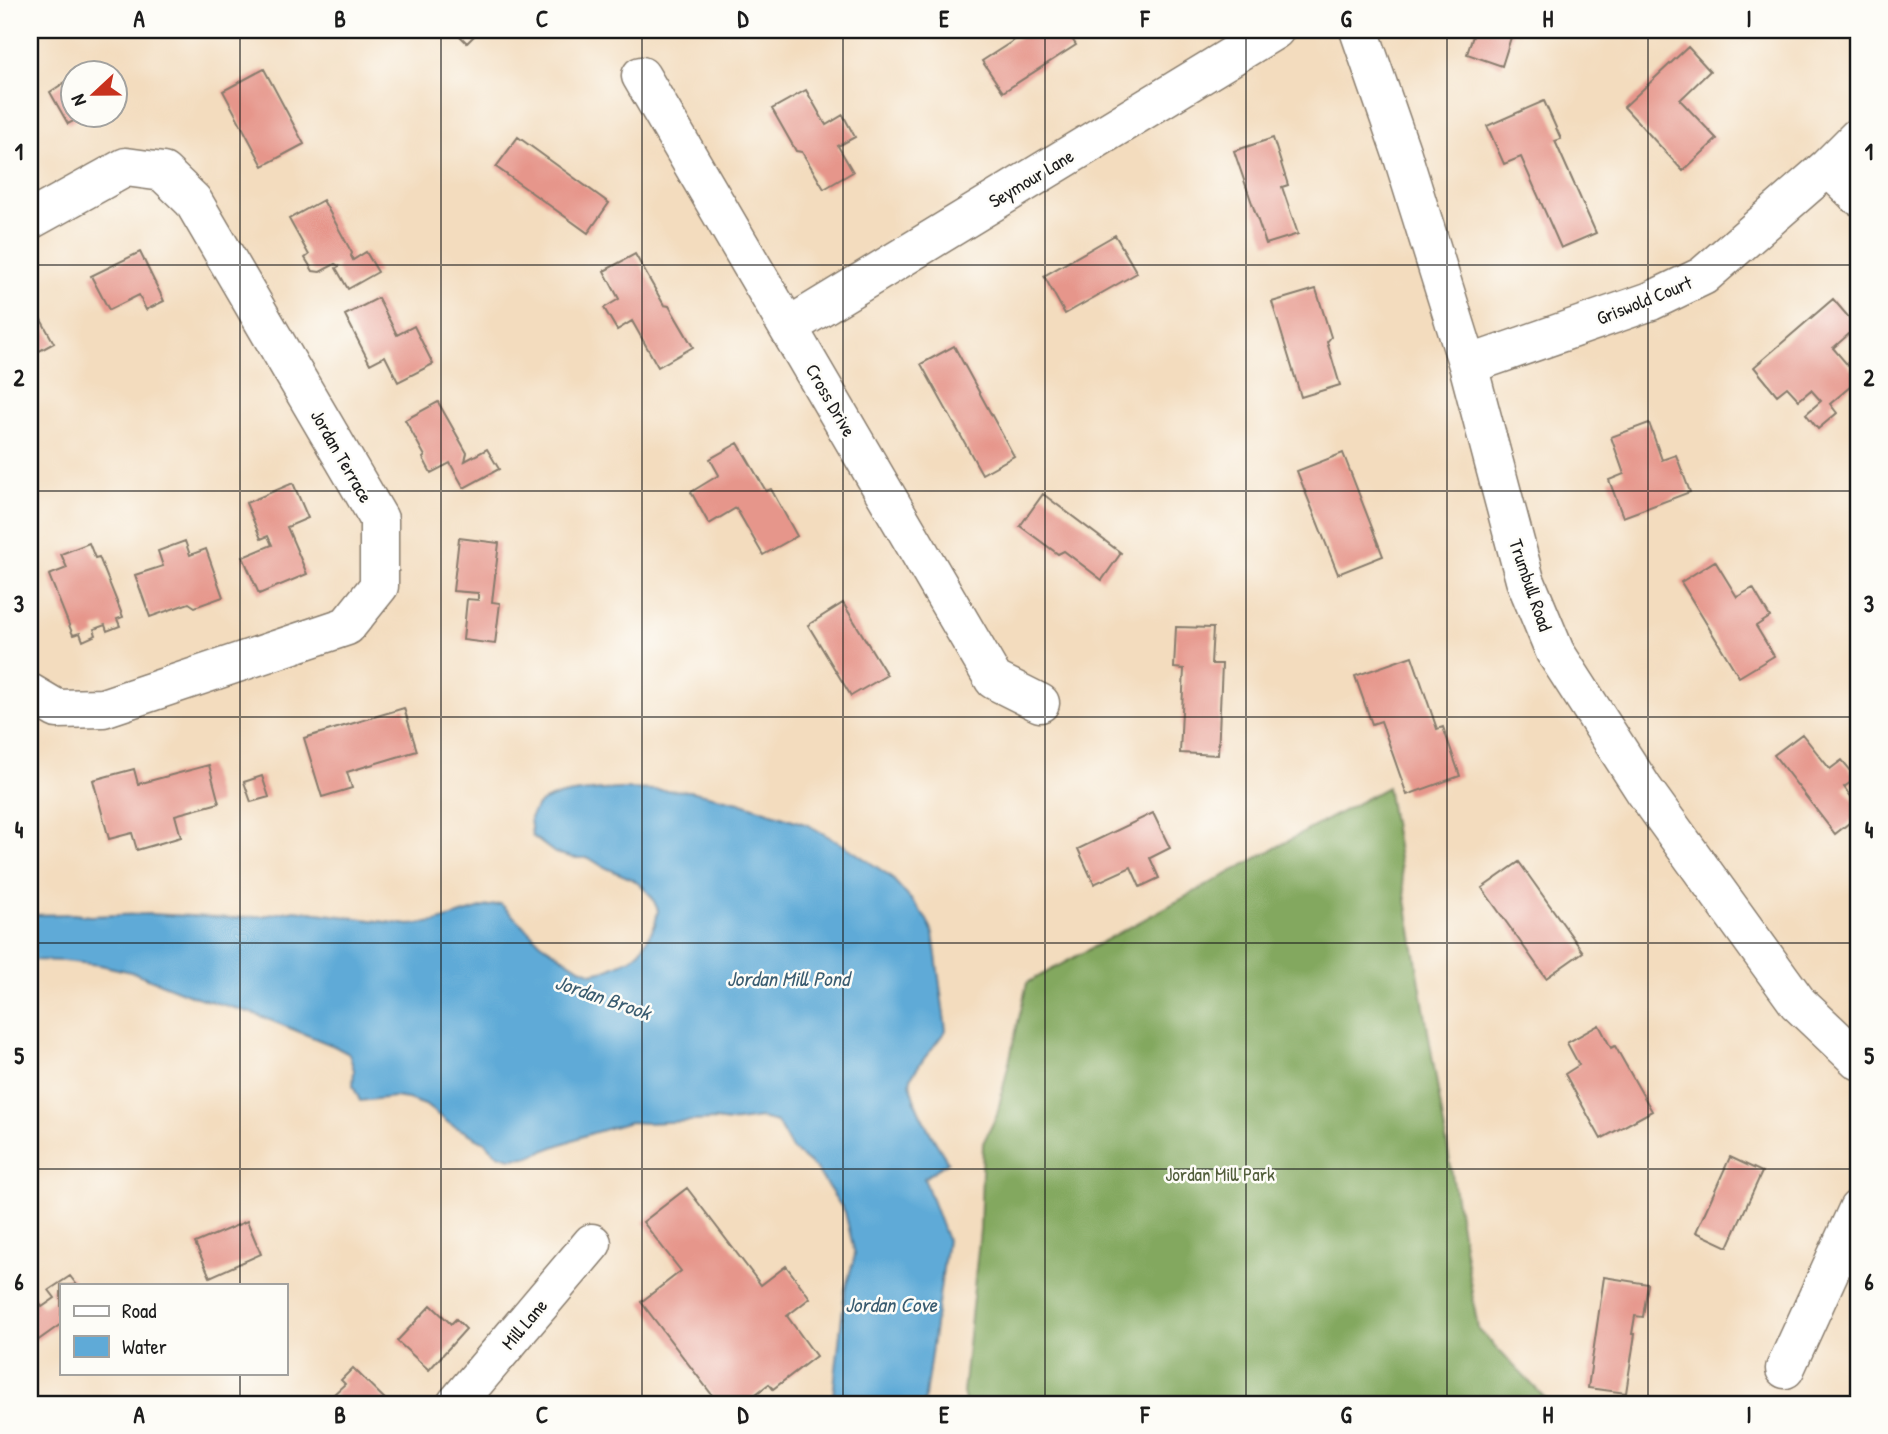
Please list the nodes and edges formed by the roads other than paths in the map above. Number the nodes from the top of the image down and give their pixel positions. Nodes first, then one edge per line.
1 (1275, 30) edge
2 (1359, 30) edge
3 (641, 76) dead end
4 (1858, 137) edge
5 (1828, 167) junction
6 (1858, 196) edge
7 (30, 220) edge
8 (788, 327) junction
9 (1468, 365) junction
10 (30, 694) edge
11 (1040, 703) dead end
12 (1858, 1060) edge
13 (1858, 1209) edge
14 (592, 1243) dead end
15 (1785, 1370) dead end
16 (456, 1404) edge

1 - 8 street, Seymour Lane
2 - 9 street, Trumbull Road
3 - 8 street, Cross Drive
4 - 5 street, Griswold Court
5 - 6 street
5 - 9 street, Griswold Court
7 - 10 street, Jordan Terrace
8 - 11 street, Cross Drive
9 - 12 street, Trumbull Road
13 - 15 street
14 - 16 street, Mill Lane

